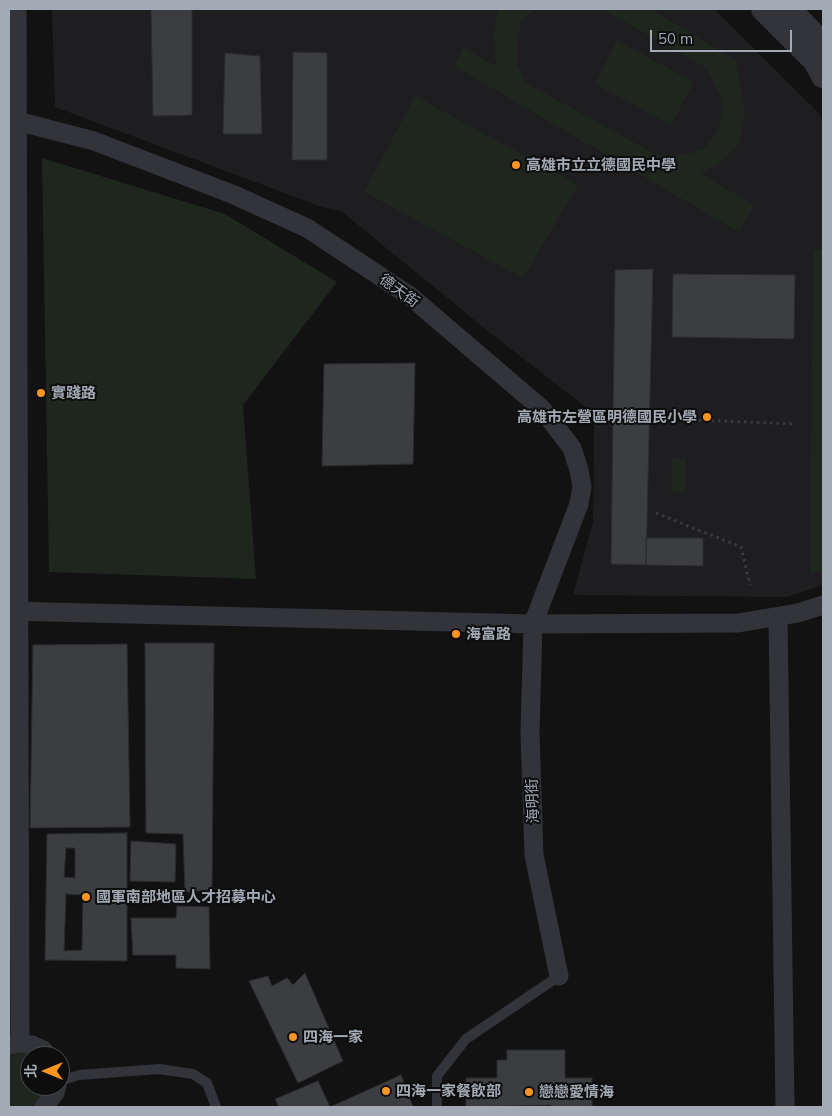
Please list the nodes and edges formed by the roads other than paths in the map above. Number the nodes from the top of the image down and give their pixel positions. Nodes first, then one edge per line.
1 (17, 9) edge
2 (763, 9) edge
3 (789, 9) edge
4 (823, 44) edge
5 (823, 76) edge
6 (13, 121) edge
7 (823, 605) edge
8 (14, 611) edge
9 (778, 617) junction
10 (533, 624) junction
11 (559, 976) joint
12 (14, 1044) edge
13 (34, 1046) edge
14 (70, 1078) edge
15 (53, 1096) edge
16 (44, 1107) edge
17 (216, 1107) edge
18 (437, 1107) edge
19 (786, 1107) edge

1 - 6 street
2 - 5 street
3 - 4 street
6 - 8 street
6 - 10 street, 德天街
7 - 9 street
8 - 10 street
8 - 12 street
9 - 10 street
9 - 19 street
10 - 11 street, 海明街
11 - 18 lane
12 - 13 street
14 - 17 lane
15 - 16 street

